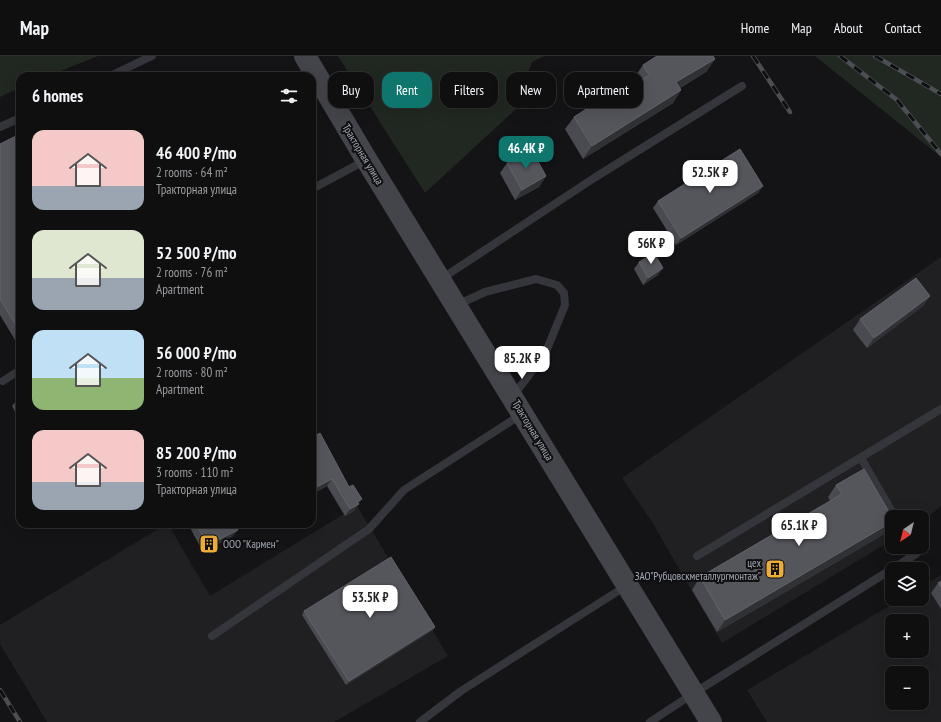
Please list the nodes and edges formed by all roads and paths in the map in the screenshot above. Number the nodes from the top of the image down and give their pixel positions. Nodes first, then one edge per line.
1 (152, 56) edge
2 (305, 56) edge
3 (118, 72) edge
4 (314, 72) edge
5 (316, 75) edge
6 (742, 86) dead end
7 (16, 120) edge
8 (0, 127) edge
9 (366, 159) junction
10 (316, 188) edge
11 (441, 280) junction
12 (456, 305) junction
13 (16, 373) edge
14 (3, 381) dead end
15 (518, 405) junction
16 (941, 409) edge
17 (861, 458) junction
18 (891, 510) edge
19 (916, 554) edge
20 (697, 556) dead end
21 (903, 562) edge
22 (885, 573) edge
23 (627, 586) junction
24 (212, 636) dead end
25 (694, 693) junction
26 (420, 722) edge
27 (650, 722) edge
28 (711, 722) edge

1 - 3 lane
2 - 4 main road, Тракторная улица
5 - 9 main road, Тракторная улица
6 - 11 lane
7 - 8 lane
9 - 10 lane
9 - 11 main road, Тракторная улица
11 - 12 main road, Тракторная улица
12 - 15 main road, Тракторная улица
12 - 15 lane
13 - 14 lane
15 - 23 main road, Тракторная улица
15 - 24 lane
16 - 17 lane
17 - 18 lane
17 - 20 lane
19 - 21 lane
22 - 25 lane
23 - 25 main road, Тракторная улица
23 - 26 lane
25 - 27 lane
25 - 28 main road, Тракторная улица

